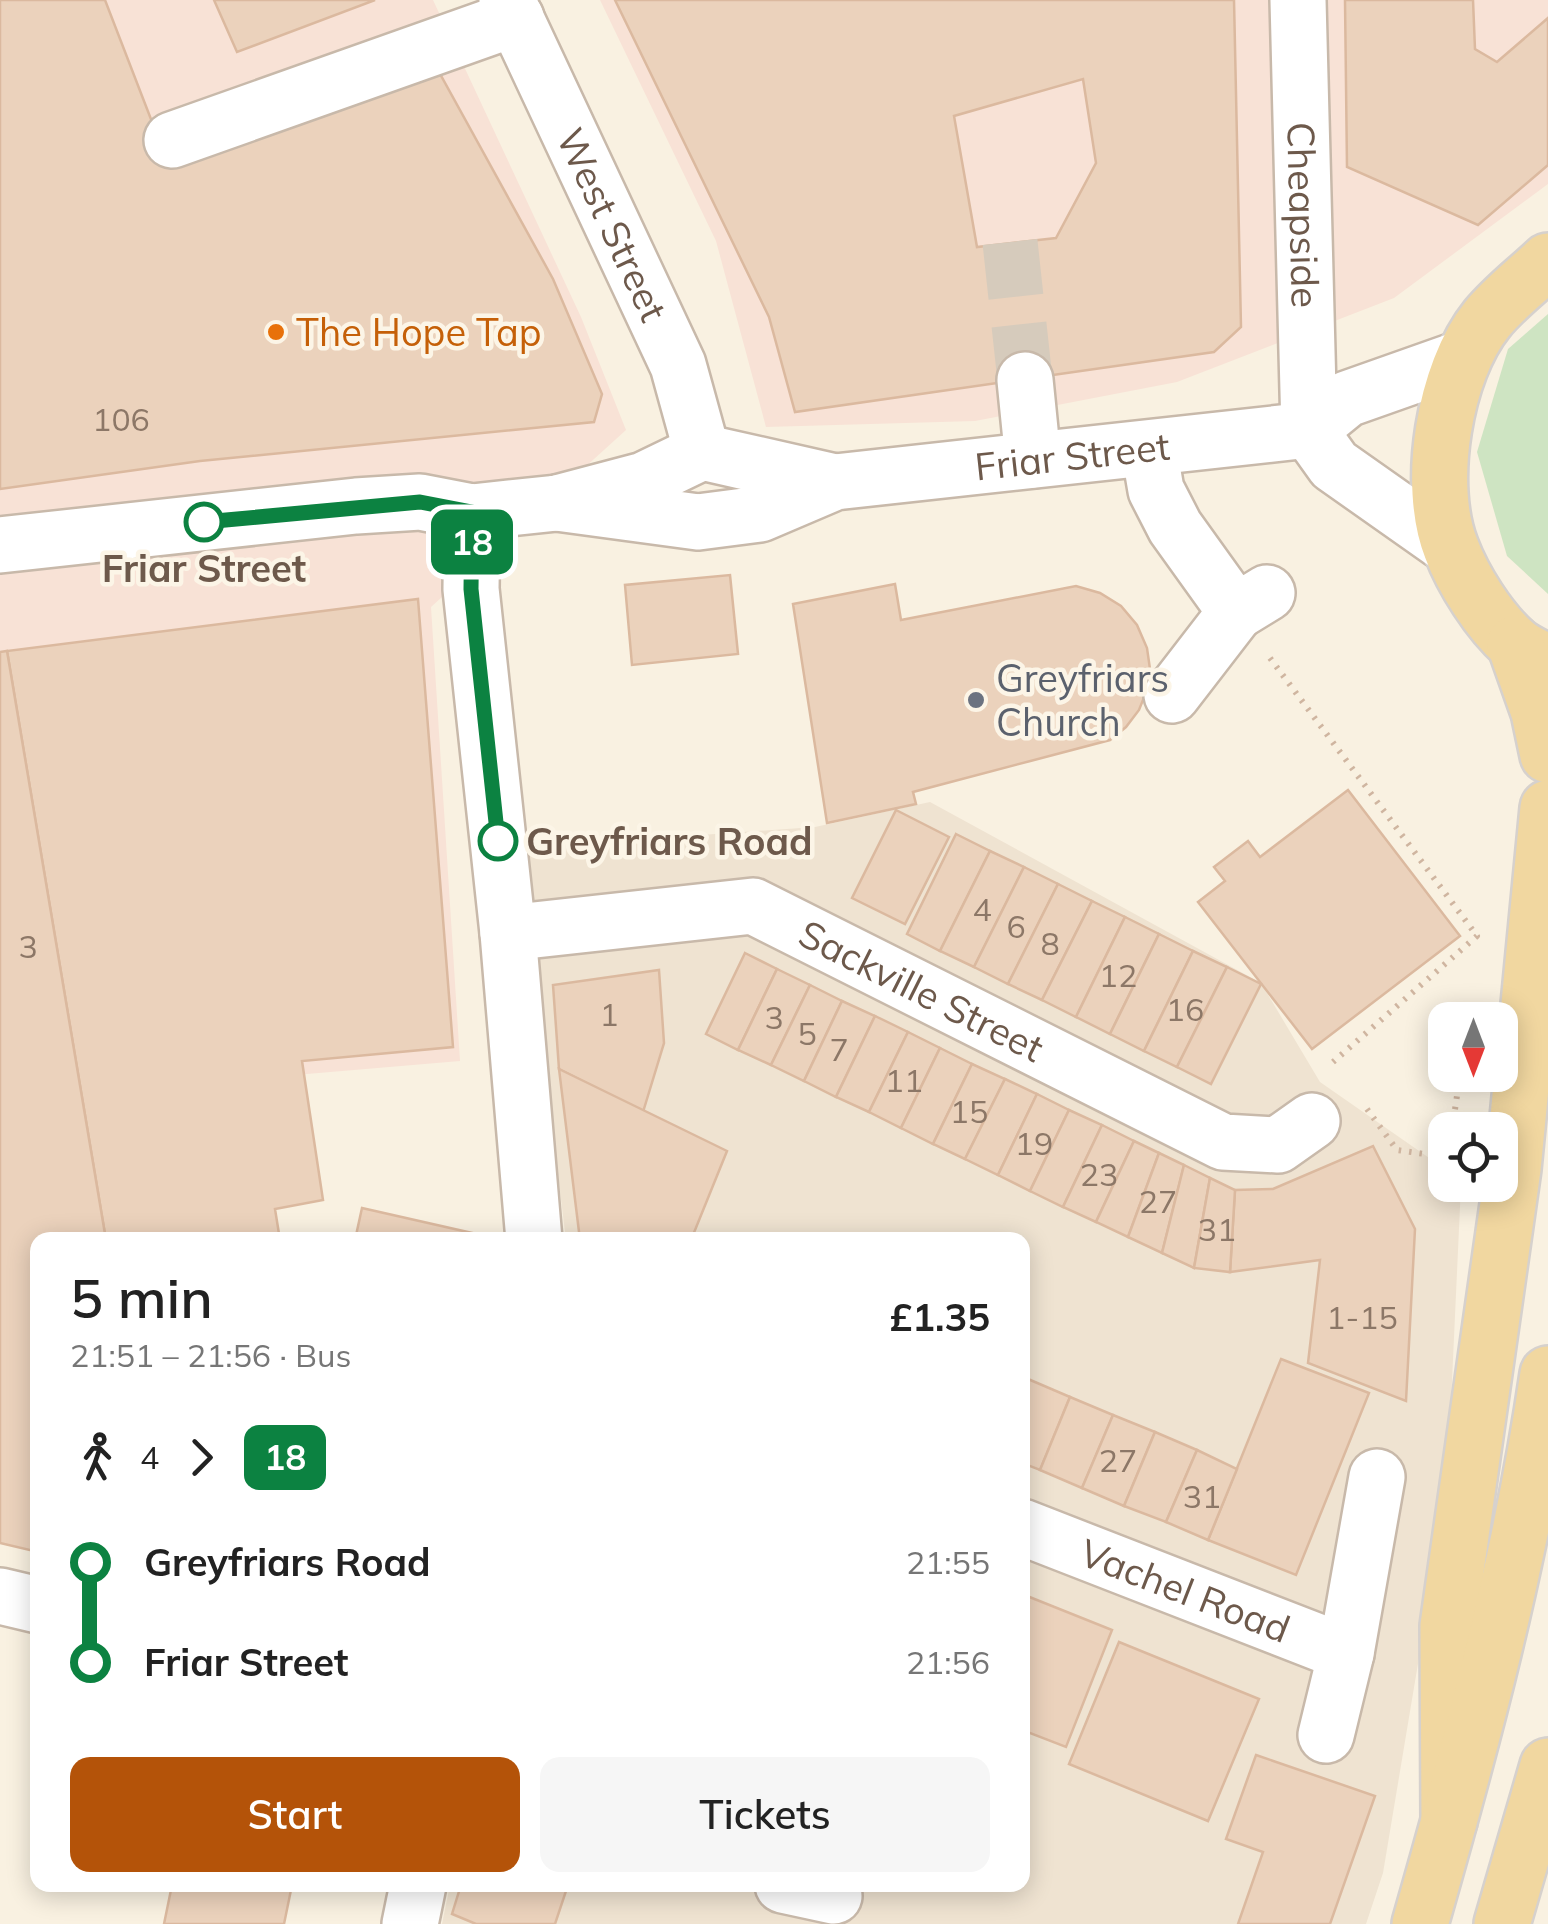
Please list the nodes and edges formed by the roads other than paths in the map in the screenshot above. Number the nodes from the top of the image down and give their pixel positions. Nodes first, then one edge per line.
1 (1298, 0) edge
2 (512, 9) edge
3 (172, 140) dead end
4 (1548, 260) edge
5 (1464, 358) junction
6 (1025, 380) tunnel mouth
7 (1309, 430) junction
8 (1149, 449) junction
9 (702, 452) junction
10 (1032, 460) junction
11 (835, 482) junction
12 (558, 503) junction
13 (472, 512) junction
14 (0, 545) edge
15 (1450, 546) junction
16 (1532, 654) edge
17 (1172, 696) dead end
18 (1548, 754) edge
19 (1548, 808) edge
20 (508, 933) junction
21 (1312, 1120) dead end
22 (533, 1232) edge
23 (1548, 1374) edge
24 (1377, 1477) dead end
25 (1030, 1530) edge
26 (0, 1596) edge
27 (30, 1603) edge
28 (1346, 1653) junction
29 (1326, 1736) dead end
30 (1548, 1766) edge
31 (1450, 1822) junction
32 (417, 1892) edge
33 (772, 1892) edge
34 (410, 1924) edge
35 (761, 1924) edge
36 (1420, 1924) edge
37 (1502, 1924) edge

1 - 7 street, Cheapside
2 - 3 street
2 - 9 street, West Street
4 - 5 main road
5 - 7 street
5 - 15 main road
6 - 10 street
7 - 8 street, Friar Street
7 - 15 street
8 - 10 street, Friar Street
8 - 17 street
9 - 11 street, Friar Street
9 - 12 street, Friar Street
10 - 11 street, Friar Street
11 - 12 street, Friar Street
12 - 13 street, Friar Street
13 - 14 street, Friar Street
13 - 20 street
15 - 16 main road
16 - 18 main road
19 - 31 main road
20 - 21 street, Sackville Street
20 - 22 street
23 - 31 main road
24 - 28 street
25 - 28 street, Vachel Road
26 - 27 street
28 - 29 street
30 - 37 main road
31 - 36 main road
32 - 34 street
33 - 35 street

